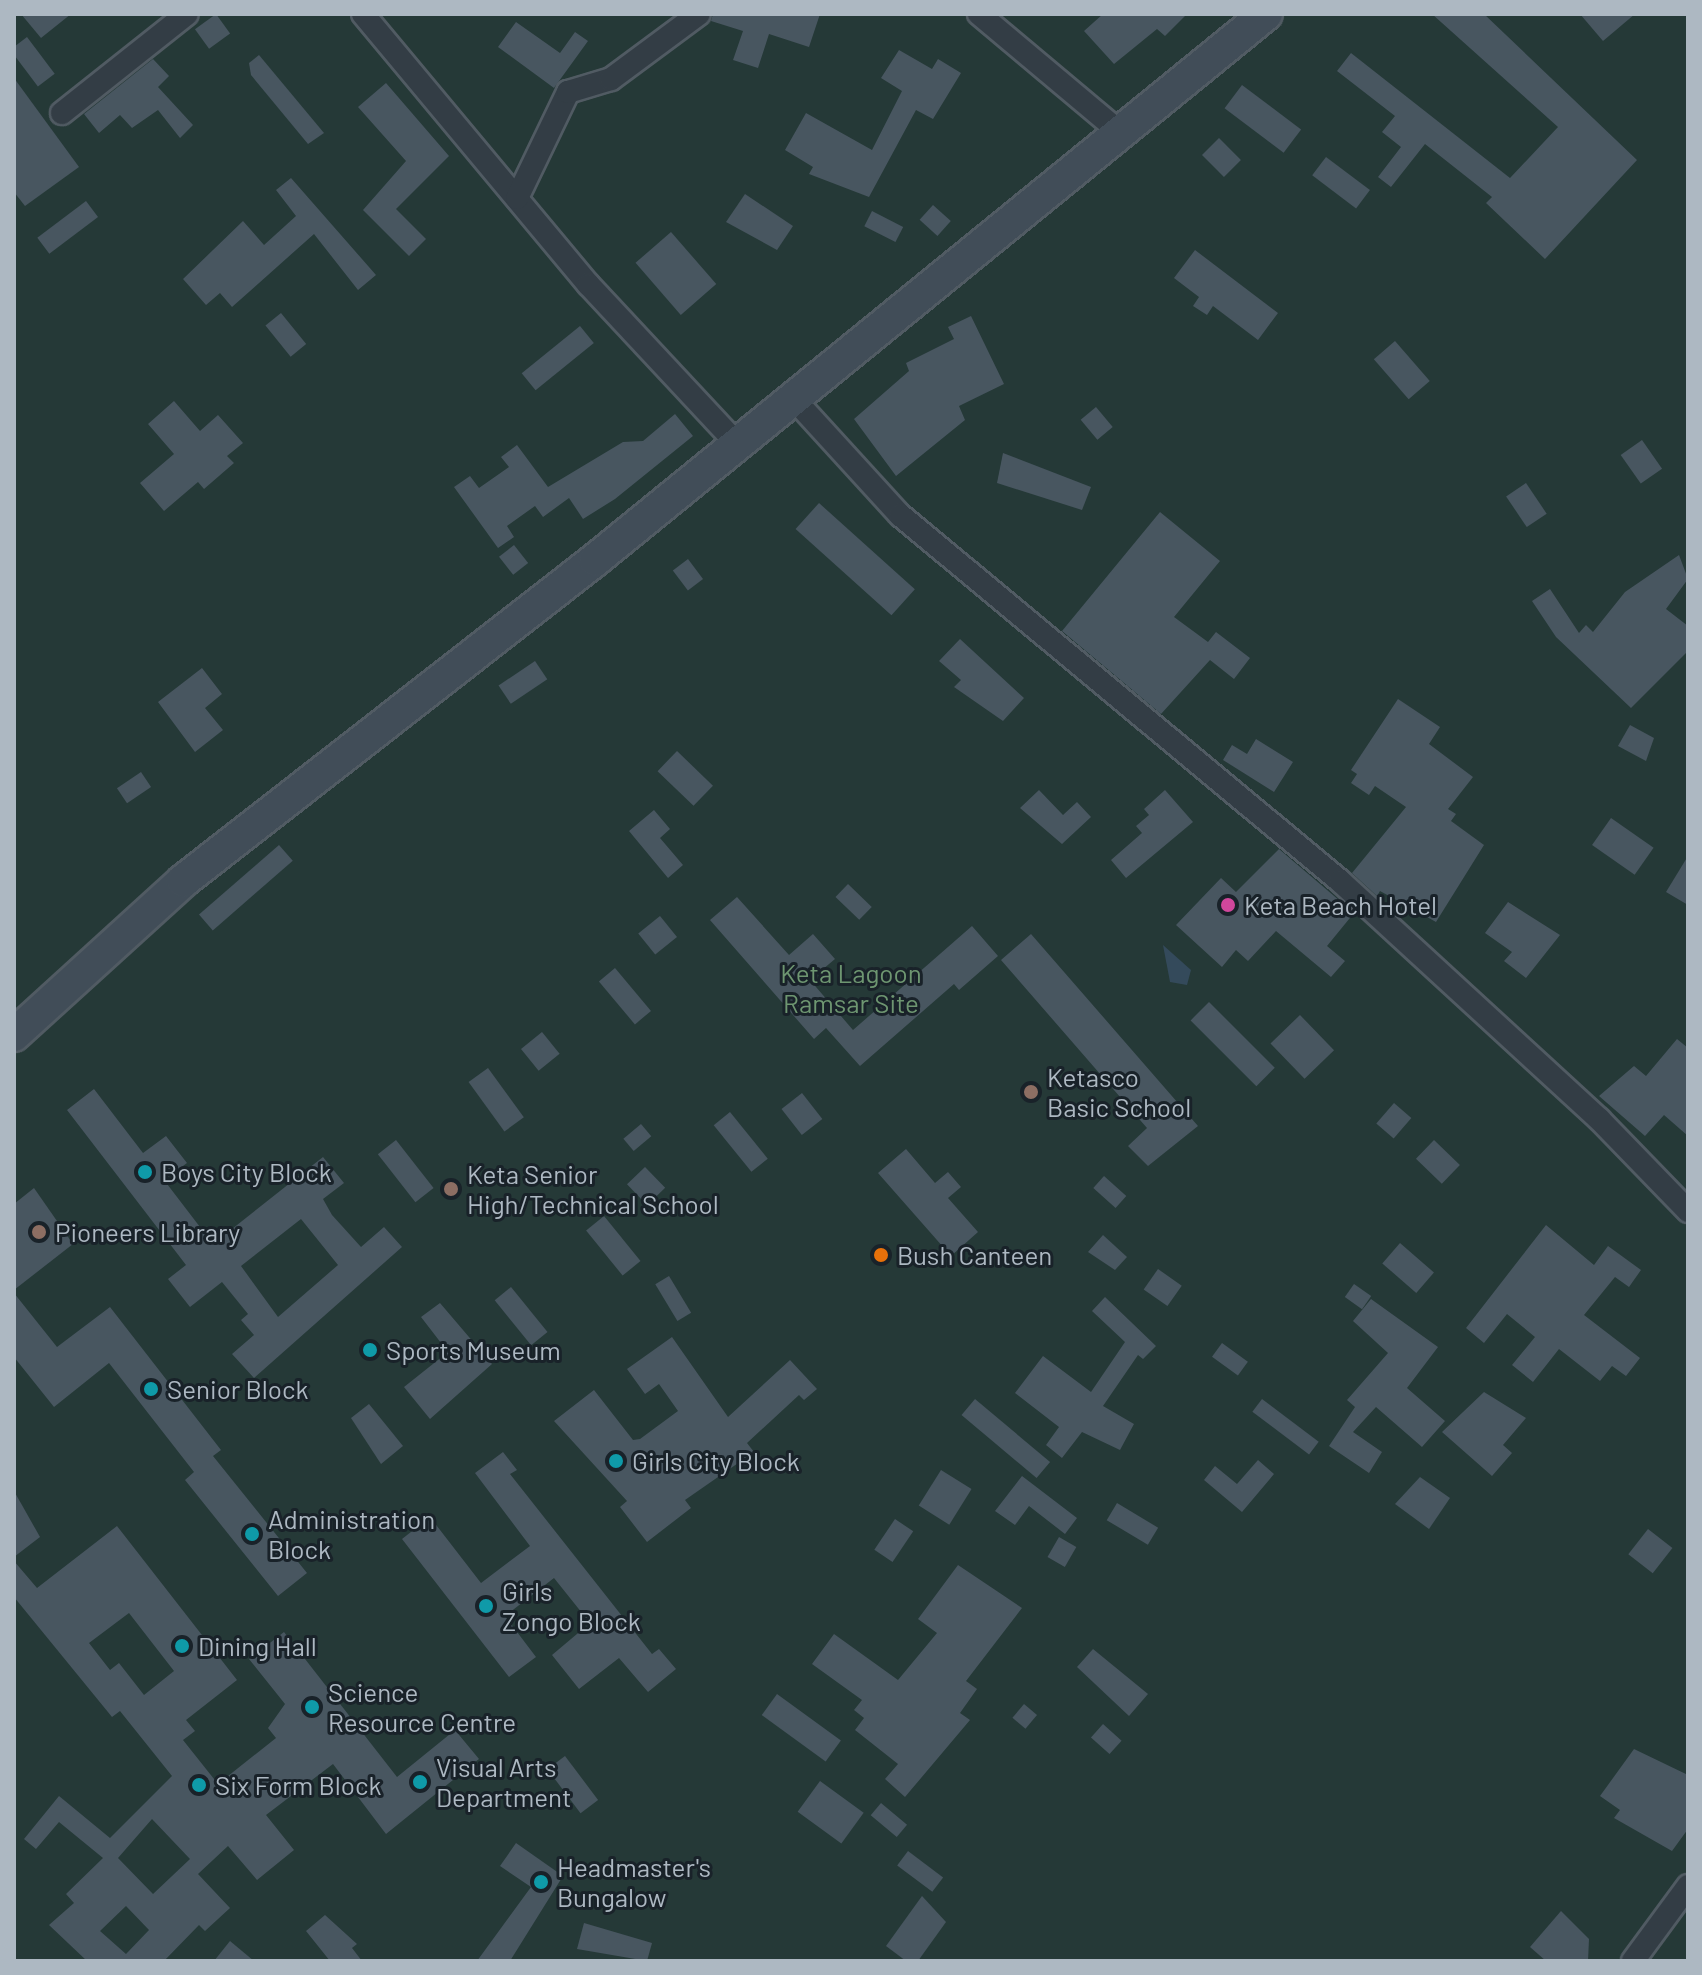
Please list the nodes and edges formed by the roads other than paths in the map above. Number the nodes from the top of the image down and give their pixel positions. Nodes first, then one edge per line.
1 (187, 14) edge
2 (363, 14) edge
3 (699, 14) edge
4 (979, 14) edge
5 (1266, 14) edge
6 (62, 113) dead end
7 (1123, 135) junction
8 (517, 198) junction
9 (794, 399) junction
10 (738, 445) junction
11 (14, 1035) edge
12 (1688, 1211) edge
13 (1688, 1886) edge
14 (1633, 1961) edge

1 - 6 street
2 - 8 street
3 - 8 street
4 - 7 street
5 - 7 main road
7 - 9 main road
8 - 10 street
9 - 10 main road
9 - 12 street
10 - 11 main road
13 - 14 street

